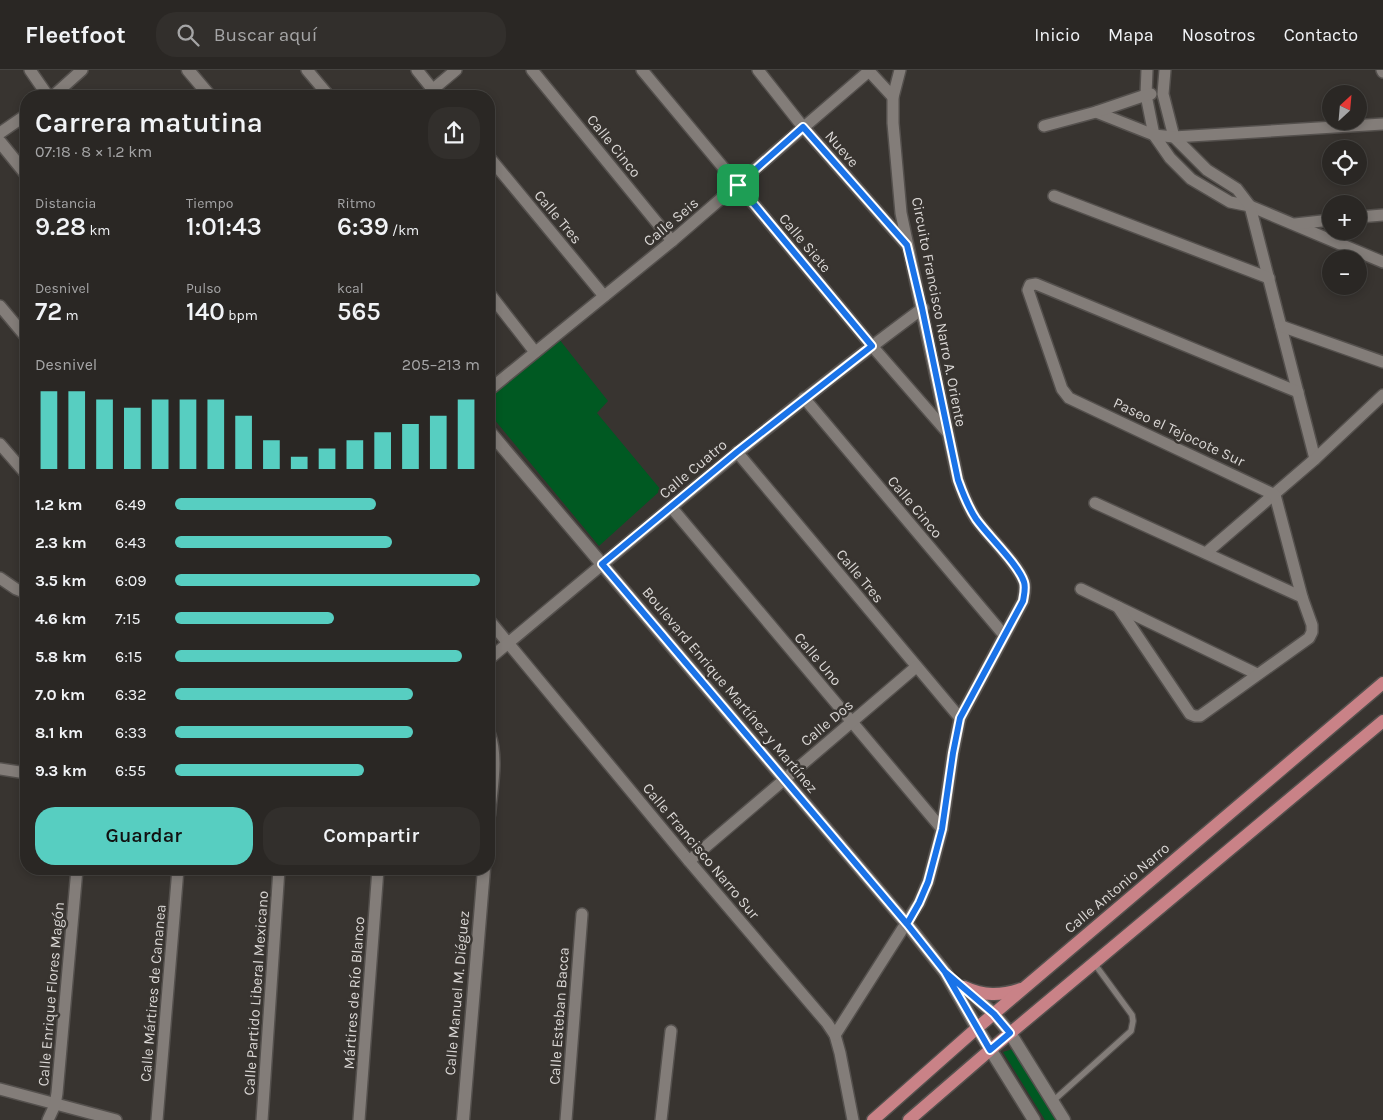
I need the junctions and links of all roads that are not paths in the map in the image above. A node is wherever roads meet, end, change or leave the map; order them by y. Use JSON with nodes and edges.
{"nodes":[{"id":1,"x":30,"y":70,"type":"edge"},
{"id":2,"x":82,"y":70,"type":"edge"},
{"id":3,"x":188,"y":70,"type":"edge"},
{"id":4,"x":307,"y":70,"type":"edge"},
{"id":5,"x":417,"y":70,"type":"edge"},
{"id":6,"x":456,"y":70,"type":"edge"},
{"id":7,"x":532,"y":70,"type":"edge"},
{"id":8,"x":642,"y":70,"type":"edge"},
{"id":9,"x":758,"y":70,"type":"edge"},
{"id":10,"x":868,"y":70,"type":"edge"},
{"id":11,"x":900,"y":70,"type":"edge"},
{"id":12,"x":1147,"y":70,"type":"edge"},
{"id":13,"x":1165,"y":70,"type":"edge"},
{"id":14,"x":44,"y":90,"type":"edge"},
{"id":15,"x":60,"y":90,"type":"edge"},
{"id":16,"x":205,"y":90,"type":"edge"},
{"id":17,"x":324,"y":90,"type":"edge"},
{"id":18,"x":430,"y":90,"type":"edge"},
{"id":19,"x":436,"y":90,"type":"edge"},
{"id":20,"x":1163,"y":94,"type":"junction"},
{"id":21,"x":1146,"y":95,"type":"junction"},
{"id":22,"x":892,"y":97,"type":"junction"},
{"id":23,"x":1096,"y":112,"type":"junction"},
{"id":24,"x":20,"y":119,"type":"edge"},
{"id":25,"x":1383,"y":124,"type":"edge"},
{"id":26,"x":1044,"y":126,"type":"dead end"},
{"id":27,"x":803,"y":127,"type":"junction"},
{"id":28,"x":0,"y":133,"type":"edge"},
{"id":29,"x":1154,"y":135,"type":"junction"},
{"id":30,"x":1174,"y":137,"type":"junction"},
{"id":31,"x":0,"y":142,"type":"edge"},
{"id":32,"x":495,"y":164,"type":"edge"},
{"id":33,"x":20,"y":167,"type":"edge"},
{"id":34,"x":738,"y":185,"type":"junction"},
{"id":35,"x":1054,"y":196,"type":"dead end"},
{"id":36,"x":1250,"y":206,"type":"junction"},
{"id":37,"x":1383,"y":214,"type":"edge"},
{"id":38,"x":1367,"y":216,"type":"edge"},
{"id":39,"x":1322,"y":221,"type":"edge"},
{"id":40,"x":1294,"y":224,"type":"junction"},
{"id":41,"x":672,"y":241,"type":"junction"},
{"id":42,"x":907,"y":245,"type":"junction"},
{"id":43,"x":1383,"y":262,"type":"edge"},
{"id":44,"x":1269,"y":278,"type":"junction"},
{"id":45,"x":604,"y":296,"type":"junction"},
{"id":46,"x":495,"y":301,"type":"edge"},
{"id":47,"x":0,"y":306,"type":"edge"},
{"id":48,"x":922,"y":308,"type":"junction"},
{"id":49,"x":1281,"y":326,"type":"junction"},
{"id":50,"x":20,"y":330,"type":"edge"},
{"id":51,"x":872,"y":346,"type":"junction"},
{"id":52,"x":536,"y":352,"type":"junction"},
{"id":53,"x":1383,"y":362,"type":"edge"},
{"id":54,"x":495,"y":385,"type":"edge"},
{"id":55,"x":1298,"y":392,"type":"junction"},
{"id":56,"x":1383,"y":395,"type":"edge"},
{"id":57,"x":804,"y":398,"type":"junction"},
{"id":58,"x":948,"y":433,"type":"junction"},
{"id":59,"x":495,"y":438,"type":"edge"},
{"id":60,"x":0,"y":444,"type":"edge"},
{"id":61,"x":737,"y":452,"type":"junction"},
{"id":62,"x":1315,"y":459,"type":"junction"},
{"id":63,"x":20,"y":467,"type":"edge"},
{"id":64,"x":1275,"y":495,"type":"junction"},
{"id":65,"x":1095,"y":503,"type":"dead end"},
{"id":66,"x":671,"y":507,"type":"junction"},
{"id":67,"x":1206,"y":553,"type":"junction"},
{"id":68,"x":602,"y":564,"type":"junction"},
{"id":69,"x":0,"y":578,"type":"edge"},
{"id":70,"x":1081,"y":590,"type":"dead end"},
{"id":71,"x":20,"y":591,"type":"edge"},
{"id":72,"x":1302,"y":597,"type":"junction"},
{"id":73,"x":1118,"y":607,"type":"junction"},
{"id":74,"x":495,"y":627,"type":"edge"},
{"id":75,"x":1004,"y":635,"type":"junction"},
{"id":76,"x":508,"y":643,"type":"junction"},
{"id":77,"x":495,"y":654,"type":"edge"},
{"id":78,"x":916,"y":667,"type":"junction"},
{"id":79,"x":1257,"y":674,"type":"junction"},
{"id":80,"x":1383,"y":683,"type":"edge"},
{"id":81,"x":960,"y":718,"type":"junction"},
{"id":82,"x":1383,"y":721,"type":"edge"},
{"id":83,"x":851,"y":722,"type":"junction"},
{"id":84,"x":0,"y":769,"type":"edge"},
{"id":85,"x":20,"y":772,"type":"edge"},
{"id":86,"x":783,"y":779,"type":"junction"},
{"id":87,"x":942,"y":829,"type":"junction"},
{"id":88,"x":689,"y":861,"type":"junction"},
{"id":89,"x":76,"y":875,"type":"edge"},
{"id":90,"x":177,"y":875,"type":"edge"},
{"id":91,"x":279,"y":875,"type":"edge"},
{"id":92,"x":378,"y":875,"type":"edge"},
{"id":93,"x":483,"y":875,"type":"edge"},
{"id":94,"x":582,"y":914,"type":"dead end"},
{"id":95,"x":907,"y":924,"type":"junction"},
{"id":96,"x":1094,"y":963,"type":"junction"},
{"id":97,"x":945,"y":972,"type":"junction"},
{"id":98,"x":964,"y":987,"type":"junction"},
{"id":99,"x":1026,"y":987,"type":"junction"},
{"id":100,"x":994,"y":1014,"type":"junction"},
{"id":101,"x":977,"y":1028,"type":"junction"},
{"id":102,"x":671,"y":1031,"type":"dead end"},
{"id":103,"x":1010,"y":1033,"type":"junction"},
{"id":104,"x":835,"y":1035,"type":"junction"},
{"id":105,"x":990,"y":1050,"type":"junction"},
{"id":106,"x":0,"y":1089,"type":"edge"},
{"id":107,"x":1053,"y":1102,"type":"junction"},
{"id":108,"x":55,"y":1105,"type":"junction"},
{"id":109,"x":48,"y":1120,"type":"edge"},
{"id":110,"x":116,"y":1120,"type":"edge"},
{"id":111,"x":157,"y":1120,"type":"edge"},
{"id":112,"x":262,"y":1120,"type":"edge"},
{"id":113,"x":360,"y":1120,"type":"edge"},
{"id":114,"x":463,"y":1120,"type":"edge"},
{"id":115,"x":566,"y":1120,"type":"edge"},
{"id":116,"x":661,"y":1120,"type":"edge"},
{"id":117,"x":853,"y":1120,"type":"edge"},
{"id":118,"x":873,"y":1120,"type":"edge"},
{"id":119,"x":909,"y":1120,"type":"edge"},
{"id":120,"x":1034,"y":1120,"type":"edge"},
{"id":121,"x":1064,"y":1120,"type":"edge"}],
"edges":[{"from":1,"to":14,"type":"street"},
{"from":2,"to":15,"type":"street"},
{"from":3,"to":16,"type":"street"},
{"from":4,"to":17,"type":"street"},
{"from":5,"to":18,"type":"street"},
{"from":6,"to":19,"type":"street"},
{"from":7,"to":41,"type":"street","name":"Calle Cinco"},
{"from":8,"to":34,"type":"street","name":"Calle Siete"},
{"from":9,"to":27,"type":"street","name":"Nueve"},
{"from":10,"to":22,"type":"street"},
{"from":10,"to":27,"type":"street","name":"Calle Seis"},
{"from":11,"to":22,"type":"street","name":"Circuito Francisco Narro A. Oriente"},
{"from":12,"to":21,"type":"street"},
{"from":13,"to":20,"type":"street"},
{"from":20,"to":21,"type":"street"},
{"from":20,"to":30,"type":"street"},
{"from":21,"to":23,"type":"street"},
{"from":21,"to":29,"type":"street"},
{"from":22,"to":42,"type":"street","name":"Circuito Francisco Narro A. Oriente"},
{"from":23,"to":26,"type":"street"},
{"from":23,"to":29,"type":"street"},
{"from":24,"to":28,"type":"street"},
{"from":25,"to":30,"type":"street"},
{"from":27,"to":34,"type":"street","name":"Calle Seis"},
{"from":27,"to":42,"type":"street","name":"Nueve"},
{"from":29,"to":30,"type":"street"},
{"from":29,"to":36,"type":"street"},
{"from":30,"to":36,"type":"street"},
{"from":31,"to":33,"type":"street"},
{"from":32,"to":45,"type":"street","name":"Calle Tres"},
{"from":34,"to":41,"type":"street","name":"Calle Seis"},
{"from":34,"to":51,"type":"street","name":"Calle Siete"},
{"from":35,"to":44,"type":"street"},
{"from":36,"to":40,"type":"street"},
{"from":36,"to":44,"type":"street"},
{"from":37,"to":38,"type":"street"},
{"from":39,"to":40,"type":"street"},
{"from":40,"to":43,"type":"street"},
{"from":41,"to":45,"type":"street","name":"Calle Seis"},
{"from":42,"to":48,"type":"street","name":"Circuito Francisco Narro A. Oriente"},
{"from":44,"to":49,"type":"street"},
{"from":45,"to":52,"type":"street","name":"Calle Seis"},
{"from":46,"to":52,"type":"street"},
{"from":47,"to":50,"type":"street"},
{"from":48,"to":51,"type":"street","name":"Calle Cuatro"},
{"from":48,"to":58,"type":"street","name":"Circuito Francisco Narro A. Oriente"},
{"from":49,"to":53,"type":"street"},
{"from":49,"to":55,"type":"street"},
{"from":51,"to":57,"type":"street","name":"Calle Cuatro"},
{"from":51,"to":58,"type":"street","name":"Calle Siete"},
{"from":52,"to":54,"type":"street","name":"Calle Seis"},
{"from":55,"to":62,"type":"street"},
{"from":55,"to":64,"type":"street","name":"Paseo el Tejocote Sur"},
{"from":56,"to":62,"type":"street"},
{"from":57,"to":61,"type":"street","name":"Calle Cuatro"},
{"from":57,"to":75,"type":"street","name":"Calle Cinco"},
{"from":58,"to":75,"type":"street","name":"Circuito Francisco Narro A. Oriente"},
{"from":59,"to":68,"type":"street","name":"Boulevard Enrique Martínez y Martínez"},
{"from":60,"to":63,"type":"street"},
{"from":61,"to":66,"type":"street","name":"Calle Cuatro"},
{"from":61,"to":78,"type":"street","name":"Calle Tres"},
{"from":62,"to":64,"type":"street"},
{"from":64,"to":67,"type":"street"},
{"from":64,"to":72,"type":"street"},
{"from":65,"to":67,"type":"street"},
{"from":66,"to":68,"type":"street","name":"Calle Cuatro"},
{"from":66,"to":83,"type":"street","name":"Calle Uno"},
{"from":67,"to":72,"type":"street"},
{"from":68,"to":76,"type":"street","name":"Calle Cuatro"},
{"from":68,"to":86,"type":"street","name":"Boulevard Enrique Martínez y Martínez"},
{"from":69,"to":71,"type":"street"},
{"from":70,"to":73,"type":"street"},
{"from":72,"to":79,"type":"street"},
{"from":73,"to":79,"type":"street"},
{"from":73,"to":79,"type":"street"},
{"from":74,"to":76,"type":"street","name":"Calle Francisco Narro Sur"},
{"from":75,"to":81,"type":"street","name":"Circuito Francisco Narro A. Oriente"},
{"from":76,"to":77,"type":"street","name":"Calle Cuatro"},
{"from":76,"to":88,"type":"street","name":"Calle Francisco Narro Sur"},
{"from":78,"to":81,"type":"street","name":"Calle Tres"},
{"from":78,"to":83,"type":"street","name":"Calle Dos"},
{"from":80,"to":99,"type":"main road","name":"Calle Antonio Narro"},
{"from":81,"to":87,"type":"street","name":"Circuito Francisco Narro A. Oriente"},
{"from":82,"to":96,"type":"main road"},
{"from":83,"to":86,"type":"street","name":"Calle Dos"},
{"from":83,"to":87,"type":"street","name":"Calle Uno"},
{"from":84,"to":85,"type":"street"},
{"from":86,"to":88,"type":"street","name":"Calle Dos"},
{"from":86,"to":95,"type":"street","name":"Boulevard Enrique Martínez y Martínez"},
{"from":87,"to":95,"type":"street","name":"Circuito Francisco Narro A. Oriente"},
{"from":88,"to":104,"type":"street","name":"Calle Francisco Narro Sur"},
{"from":89,"to":108,"type":"street","name":"Calle Enrique Flores Magón"},
{"from":90,"to":111,"type":"street","name":"Calle Mártires de Cananea"},
{"from":91,"to":112,"type":"street","name":"Calle Partido Liberal Mexicano"},
{"from":92,"to":113,"type":"street","name":"Mártires de Río Blanco"},
{"from":93,"to":114,"type":"street","name":"Calle Manuel M. Diéguez"},
{"from":94,"to":115,"type":"street","name":"Calle Esteban Bacca"},
{"from":95,"to":97,"type":"street","name":"Boulevard Enrique Martínez y Martínez"},
{"from":95,"to":104,"type":"street","name":"Circuito Francisco Narro A. Oriente"},
{"from":96,"to":103,"type":"main road"},
{"from":96,"to":107,"type":"lane"},
{"from":97,"to":98,"type":"street","name":"Boulevard Enrique Martínez y Martínez"},
{"from":97,"to":101,"type":"street","name":"Boulevard Enrique Martínez y Martínez"},
{"from":98,"to":99,"type":"main road"},
{"from":98,"to":100,"type":"street","name":"Boulevard Enrique Martínez y Martínez"},
{"from":99,"to":100,"type":"main road","name":"Calle Antonio Narro"},
{"from":100,"to":101,"type":"main road","name":"Calle Antonio Narro"},
{"from":100,"to":103,"type":"street","name":"Boulevard Enrique Martínez y Martínez"},
{"from":101,"to":105,"type":"street","name":"Boulevard Enrique Martínez y Martínez"},
{"from":101,"to":118,"type":"main road","name":"Calle Antonio Narro"},
{"from":102,"to":116,"type":"street"},
{"from":103,"to":105,"type":"main road"},
{"from":103,"to":107,"type":"street","name":"Boulevard Enrique Martínez y Martínez"},
{"from":104,"to":117,"type":"street","name":"Calle Francisco Narro Sur"},
{"from":105,"to":119,"type":"main road"},
{"from":105,"to":120,"type":"street","name":"Boulevard Enrique Martínez y Martínez"},
{"from":106,"to":108,"type":"street"},
{"from":107,"to":121,"type":"street","name":"Boulevard Enrique Martínez y Martínez"},
{"from":108,"to":109,"type":"street","name":"Calle Enrique Flores Magón"},
{"from":108,"to":110,"type":"street"}]}
